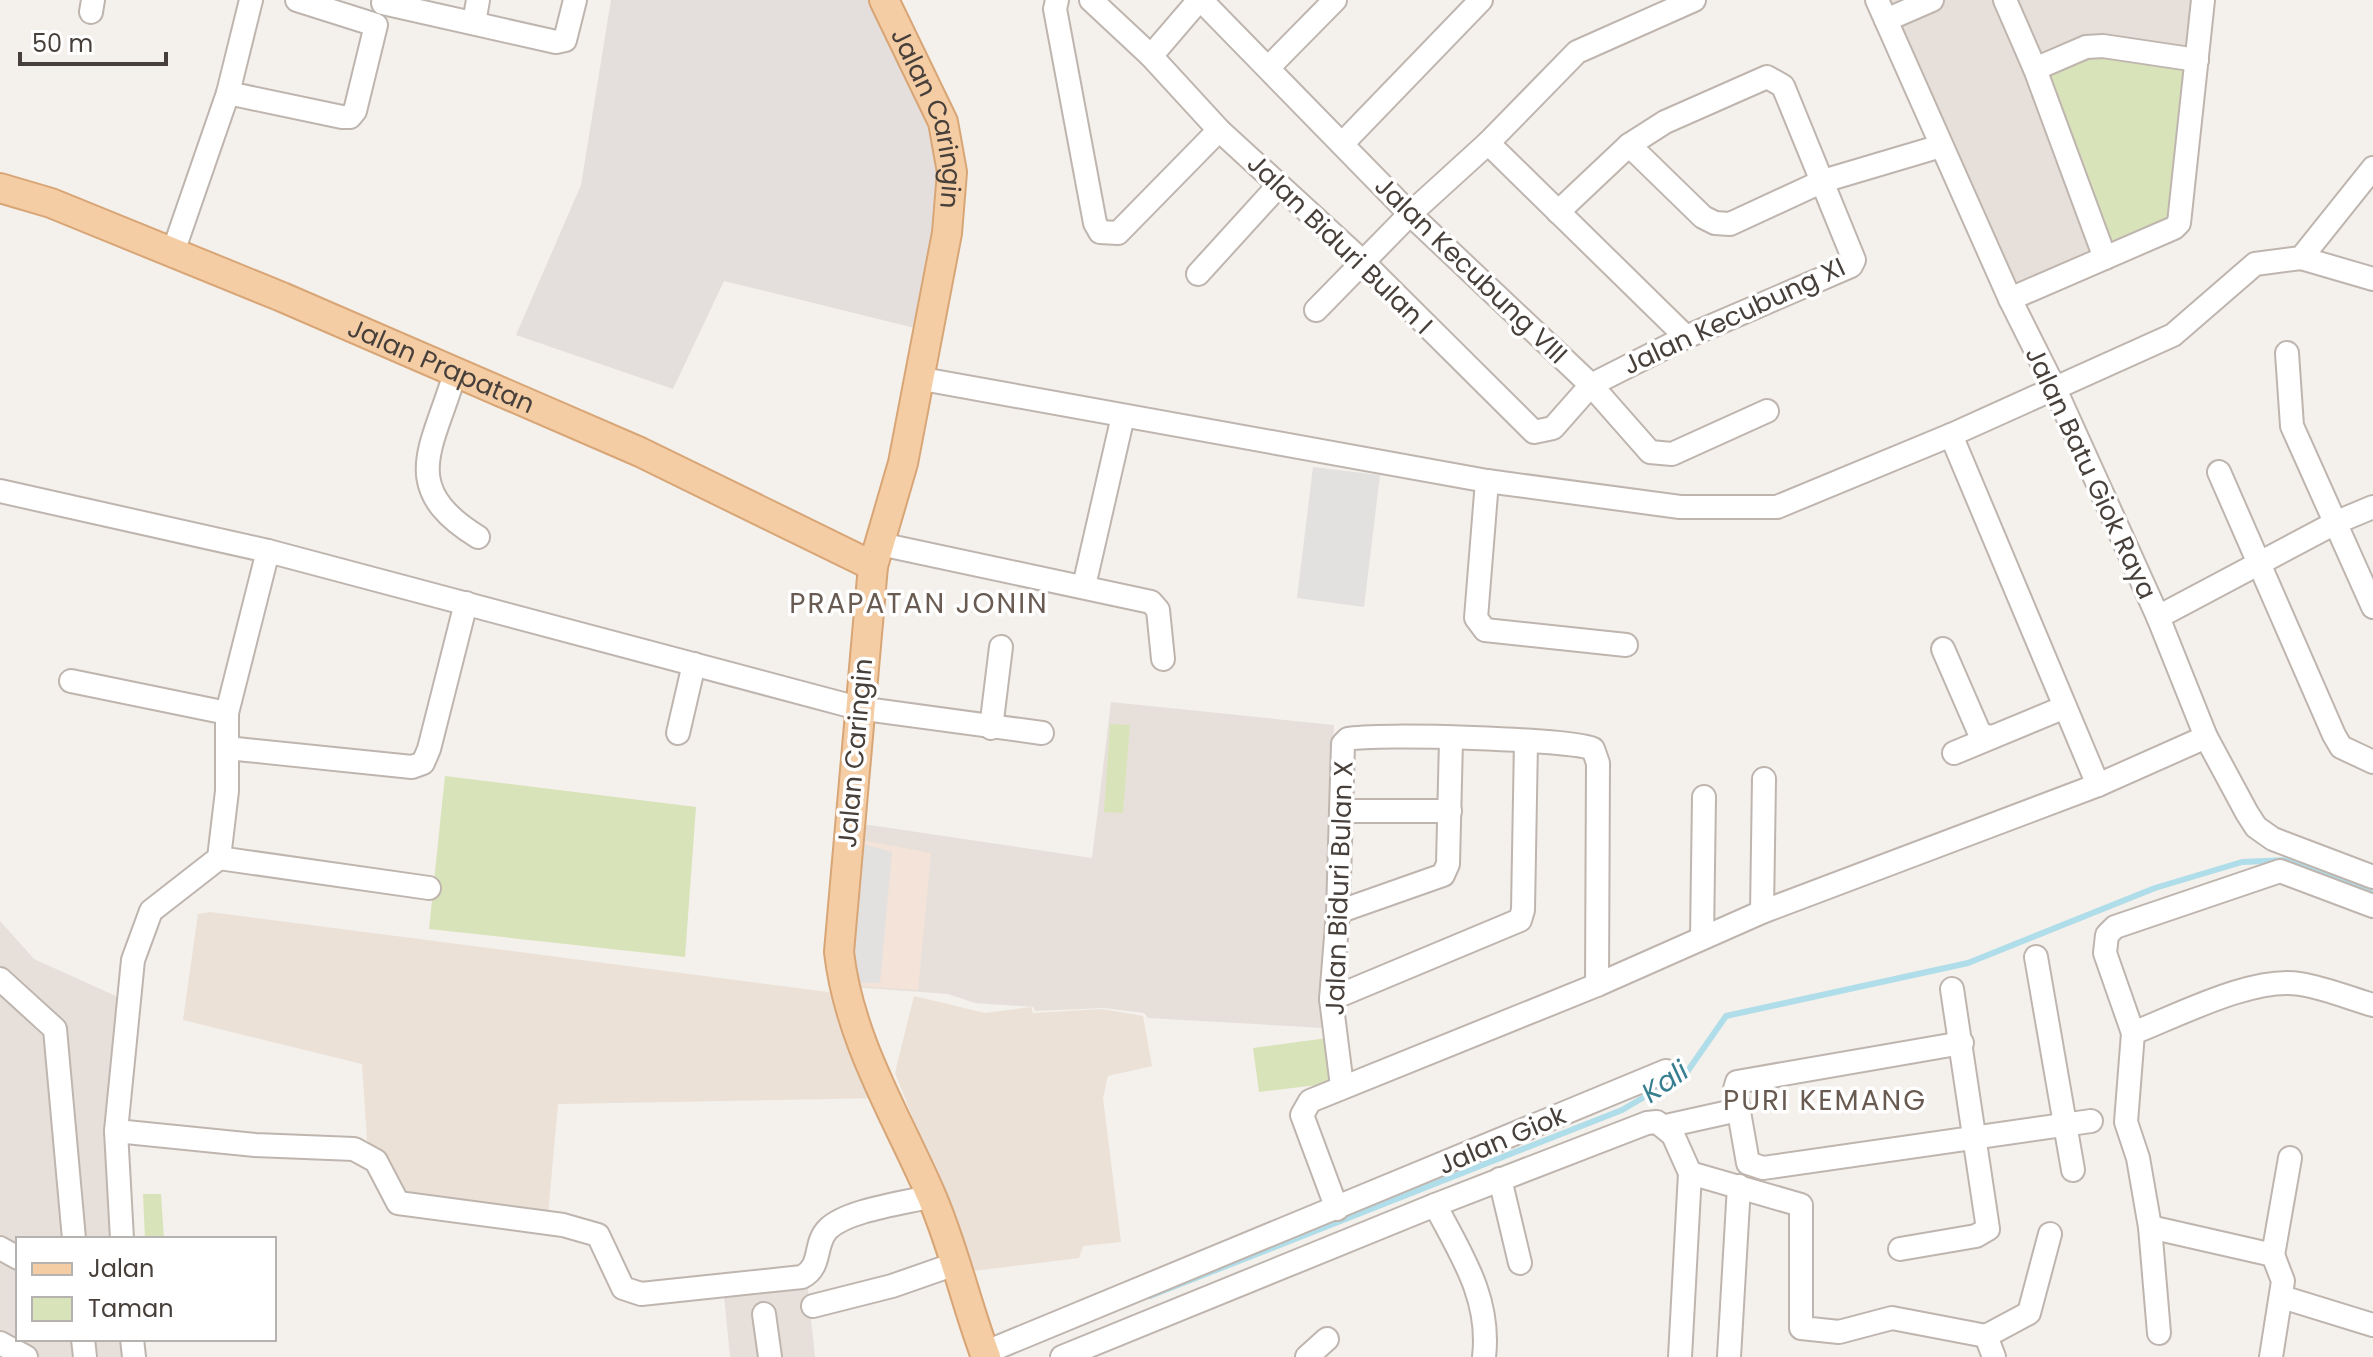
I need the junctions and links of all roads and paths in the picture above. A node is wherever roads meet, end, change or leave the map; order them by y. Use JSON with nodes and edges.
{"nodes":[{"id":1,"x":251,"y":0,"type":"edge"},
{"id":2,"x":297,"y":0,"type":"edge"},
{"id":3,"x":478,"y":0,"type":"edge"},
{"id":4,"x":575,"y":0,"type":"edge"},
{"id":5,"x":884,"y":0,"type":"edge"},
{"id":6,"x":1057,"y":0,"type":"edge"},
{"id":7,"x":1091,"y":0,"type":"edge"},
{"id":8,"x":1200,"y":0,"type":"edge"},
{"id":9,"x":1335,"y":0,"type":"edge"},
{"id":10,"x":1481,"y":0,"type":"edge"},
{"id":11,"x":1694,"y":0,"type":"edge"},
{"id":12,"x":1932,"y":0,"type":"edge"},
{"id":13,"x":2005,"y":0,"type":"edge"},
{"id":14,"x":2203,"y":0,"type":"edge"},
{"id":15,"x":383,"y":2,"type":"edge"},
{"id":16,"x":1882,"y":10,"type":"edge"},
{"id":17,"x":474,"y":23,"type":"junction"},
{"id":18,"x":376,"y":25,"type":"junction"},
{"id":19,"x":1151,"y":56,"type":"junction"},
{"id":20,"x":2197,"y":60,"type":"junction"},
{"id":21,"x":1269,"y":67,"type":"junction"},
{"id":22,"x":2035,"y":69,"type":"junction"},
{"id":23,"x":228,"y":93,"type":"junction"},
{"id":24,"x":1219,"y":130,"type":"junction"},
{"id":25,"x":1488,"y":143,"type":"junction"},
{"id":26,"x":1342,"y":144,"type":"junction"},
{"id":27,"x":1629,"y":145,"type":"junction"},
{"id":28,"x":1941,"y":146,"type":"junction"},
{"id":29,"x":2373,"y":168,"type":"edge"},
{"id":30,"x":1823,"y":181,"type":"junction"},
{"id":31,"x":1279,"y":185,"type":"junction"},
{"id":32,"x":0,"y":188,"type":"edge"},
{"id":33,"x":1558,"y":212,"type":"junction"},
{"id":34,"x":1410,"y":214,"type":"junction"},
{"id":35,"x":173,"y":252,"type":"junction"},
{"id":36,"x":2105,"y":258,"type":"junction"},
{"id":37,"x":2301,"y":258,"type":"junction"},
{"id":38,"x":1362,"y":261,"type":"junction"},
{"id":39,"x":1198,"y":274,"type":"dead end"},
{"id":40,"x":2373,"y":279,"type":"edge"},
{"id":41,"x":2010,"y":299,"type":"junction"},
{"id":42,"x":1316,"y":310,"type":"dead end"},
{"id":43,"x":1686,"y":337,"type":"junction"},
{"id":44,"x":2287,"y":353,"type":"dead end"},
{"id":45,"x":455,"y":373,"type":"junction"},
{"id":46,"x":917,"y":378,"type":"junction"},
{"id":47,"x":1591,"y":385,"type":"junction"},
{"id":48,"x":2055,"y":389,"type":"junction"},
{"id":49,"x":1767,"y":411,"type":"dead end"},
{"id":50,"x":1123,"y":416,"type":"junction"},
{"id":51,"x":1951,"y":435,"type":"junction"},
{"id":52,"x":2219,"y":472,"type":"dead end"},
{"id":53,"x":1487,"y":481,"type":"junction"},
{"id":54,"x":0,"y":491,"type":"edge"},
{"id":55,"x":2373,"y":507,"type":"edge"},
{"id":56,"x":2337,"y":522,"type":"junction"},
{"id":57,"x":478,"y":537,"type":"dead end"},
{"id":58,"x":268,"y":551,"type":"junction"},
{"id":59,"x":876,"y":555,"type":"junction"},
{"id":60,"x":2260,"y":563,"type":"junction"},
{"id":61,"x":1084,"y":586,"type":"junction"},
{"id":62,"x":466,"y":603,"type":"junction"},
{"id":63,"x":2373,"y":607,"type":"edge"},
{"id":64,"x":2158,"y":617,"type":"junction"},
{"id":65,"x":1626,"y":645,"type":"dead end"},
{"id":66,"x":1001,"y":647,"type":"dead end"},
{"id":67,"x":1943,"y":649,"type":"dead end"},
{"id":68,"x":1163,"y":659,"type":"dead end"},
{"id":69,"x":694,"y":664,"type":"junction"},
{"id":70,"x":71,"y":681,"type":"dead end"},
{"id":71,"x":2065,"y":707,"type":"junction"},
{"id":72,"x":858,"y":708,"type":"junction"},
{"id":73,"x":227,"y":713,"type":"junction"},
{"id":74,"x":991,"y":728,"type":"junction"},
{"id":75,"x":678,"y":733,"type":"dead end"},
{"id":76,"x":1042,"y":733,"type":"dead end"},
{"id":77,"x":1991,"y":737,"type":"junction"},
{"id":78,"x":2206,"y":737,"type":"junction"},
{"id":79,"x":1451,"y":740,"type":"junction"},
{"id":80,"x":1526,"y":741,"type":"junction"},
{"id":81,"x":227,"y":748,"type":"junction"},
{"id":82,"x":1954,"y":753,"type":"dead end"},
{"id":83,"x":2373,"y":762,"type":"edge"},
{"id":84,"x":1764,"y":779,"type":"dead end"},
{"id":85,"x":2098,"y":785,"type":"junction"},
{"id":86,"x":1704,"y":797,"type":"dead end"},
{"id":87,"x":1342,"y":811,"type":"junction"},
{"id":88,"x":1450,"y":811,"type":"junction"},
{"id":89,"x":219,"y":858,"type":"junction"},
{"id":90,"x":2373,"y":877,"type":"edge"},
{"id":91,"x":429,"y":888,"type":"dead end"},
{"id":92,"x":2373,"y":906,"type":"edge"},
{"id":93,"x":1338,"y":912,"type":"junction"},
{"id":94,"x":1762,"y":912,"type":"junction"},
{"id":95,"x":1702,"y":938,"type":"junction"},
{"id":96,"x":2036,"y":957,"type":"dead end"},
{"id":97,"x":0,"y":979,"type":"edge"},
{"id":98,"x":1597,"y":985,"type":"junction"},
{"id":99,"x":1952,"y":989,"type":"dead end"},
{"id":100,"x":1331,"y":999,"type":"junction"},
{"id":101,"x":2373,"y":1005,"type":"edge"},
{"id":102,"x":2133,"y":1033,"type":"junction"},
{"id":103,"x":1962,"y":1043,"type":"junction"},
{"id":104,"x":1666,"y":1071,"type":"dead end"},
{"id":105,"x":1342,"y":1086,"type":"junction"},
{"id":106,"x":1738,"y":1110,"type":"junction"},
{"id":107,"x":2091,"y":1121,"type":"dead end"},
{"id":108,"x":1666,"y":1126,"type":"junction"},
{"id":109,"x":2064,"y":1126,"type":"junction"},
{"id":110,"x":116,"y":1131,"type":"junction"},
{"id":111,"x":1976,"y":1138,"type":"junction"},
{"id":112,"x":2290,"y":1158,"type":"dead end"},
{"id":113,"x":2073,"y":1170,"type":"dead end"},
{"id":114,"x":1690,"y":1173,"type":"junction"},
{"id":115,"x":1500,"y":1179,"type":"junction"},
{"id":116,"x":1739,"y":1186,"type":"junction"},
{"id":117,"x":932,"y":1196,"type":"junction"},
{"id":118,"x":1435,"y":1205,"type":"junction"},
{"id":119,"x":1337,"y":1209,"type":"junction"},
{"id":120,"x":2150,"y":1227,"type":"junction"},
{"id":121,"x":2050,"y":1234,"type":"dead end"},
{"id":122,"x":74,"y":1237,"type":"edge"},
{"id":123,"x":122,"y":1237,"type":"edge"},
{"id":124,"x":1900,"y":1249,"type":"dead end"},
{"id":125,"x":2273,"y":1255,"type":"junction"},
{"id":126,"x":1520,"y":1263,"type":"dead end"},
{"id":127,"x":955,"y":1264,"type":"junction"},
{"id":128,"x":2282,"y":1297,"type":"junction"},
{"id":129,"x":813,"y":1306,"type":"dead end"},
{"id":130,"x":764,"y":1314,"type":"dead end"},
{"id":131,"x":2373,"y":1325,"type":"edge"},
{"id":132,"x":2159,"y":1333,"type":"dead end"},
{"id":133,"x":1327,"y":1339,"type":"dead end"},
{"id":134,"x":0,"y":1343,"type":"edge"},
{"id":135,"x":1990,"y":1347,"type":"edge"},
{"id":136,"x":985,"y":1355,"type":"edge"},
{"id":137,"x":26,"y":1357,"type":"edge"},
{"id":138,"x":770,"y":1357,"type":"edge"},
{"id":139,"x":1062,"y":1357,"type":"edge"},
{"id":140,"x":1307,"y":1357,"type":"edge"},
{"id":141,"x":1484,"y":1357,"type":"edge"},
{"id":142,"x":1680,"y":1357,"type":"edge"},
{"id":143,"x":1729,"y":1357,"type":"edge"},
{"id":144,"x":2271,"y":1357,"type":"edge"}],
"edges":[{"from":1,"to":23,"type":"street"},
{"from":2,"to":18,"type":"street"},
{"from":3,"to":17,"type":"street"},
{"from":4,"to":17,"type":"street"},
{"from":5,"to":46,"type":"main road","name":"Jalan Caringin"},
{"from":6,"to":24,"type":"street"},
{"from":7,"to":19,"type":"street","name":"Jalan Biduri Bulan I"},
{"from":8,"to":19,"type":"street"},
{"from":8,"to":21,"type":"street","name":"Jalan Kecubung VIII"},
{"from":9,"to":21,"type":"street"},
{"from":10,"to":26,"type":"street"},
{"from":11,"to":25,"type":"street"},
{"from":12,"to":16,"type":"street"},
{"from":13,"to":22,"type":"street"},
{"from":14,"to":20,"type":"street"},
{"from":15,"to":17,"type":"street"},
{"from":15,"to":18,"type":"street"},
{"from":16,"to":28,"type":"street","name":"Jalan Batu Giok Raya"},
{"from":18,"to":23,"type":"street"},
{"from":19,"to":24,"type":"street","name":"Jalan Biduri Bulan I"},
{"from":20,"to":22,"type":"street"},
{"from":20,"to":36,"type":"street"},
{"from":21,"to":26,"type":"street","name":"Jalan Kecubung VIII"},
{"from":22,"to":36,"type":"street"},
{"from":23,"to":35,"type":"street"},
{"from":24,"to":31,"type":"street","name":"Jalan Biduri Bulan I"},
{"from":25,"to":33,"type":"street"},
{"from":25,"to":34,"type":"street"},
{"from":26,"to":34,"type":"street","name":"Jalan Kecubung VIII"},
{"from":27,"to":30,"type":"street"},
{"from":27,"to":30,"type":"street","name":"Jalan Kecubung XI"},
{"from":27,"to":33,"type":"street","name":"Jalan Kecubung XI"},
{"from":28,"to":30,"type":"street"},
{"from":28,"to":41,"type":"street","name":"Jalan Batu Giok Raya"},
{"from":29,"to":37,"type":"street"},
{"from":30,"to":43,"type":"street","name":"Jalan Kecubung XI"},
{"from":31,"to":38,"type":"street","name":"Jalan Biduri Bulan I"},
{"from":31,"to":39,"type":"street"},
{"from":32,"to":35,"type":"main road","name":"Jalan Prapatan"},
{"from":33,"to":43,"type":"street"},
{"from":34,"to":38,"type":"street"},
{"from":34,"to":47,"type":"street","name":"Jalan Kecubung VIII"},
{"from":35,"to":45,"type":"main road","name":"Jalan Prapatan"},
{"from":36,"to":41,"type":"street"},
{"from":37,"to":40,"type":"street"},
{"from":37,"to":48,"type":"street"},
{"from":38,"to":42,"type":"street"},
{"from":38,"to":47,"type":"street","name":"Jalan Biduri Bulan I"},
{"from":41,"to":48,"type":"street","name":"Jalan Batu Giok Raya"},
{"from":43,"to":47,"type":"street","name":"Jalan Kecubung XI"},
{"from":44,"to":56,"type":"street"},
{"from":45,"to":57,"type":"street"},
{"from":45,"to":59,"type":"main road","name":"Jalan Prapatan"},
{"from":46,"to":50,"type":"street"},
{"from":46,"to":59,"type":"main road","name":"Jalan Caringin"},
{"from":47,"to":49,"type":"street","name":"Jalan Kecubung VIII"},
{"from":48,"to":51,"type":"street"},
{"from":48,"to":64,"type":"street","name":"Jalan Batu Giok Raya"},
{"from":50,"to":53,"type":"street"},
{"from":50,"to":61,"type":"street"},
{"from":51,"to":53,"type":"street"},
{"from":51,"to":71,"type":"street"},
{"from":52,"to":60,"type":"street"},
{"from":53,"to":65,"type":"street"},
{"from":54,"to":58,"type":"street"},
{"from":55,"to":56,"type":"street"},
{"from":56,"to":60,"type":"street"},
{"from":56,"to":63,"type":"street"},
{"from":58,"to":62,"type":"street"},
{"from":58,"to":73,"type":"street"},
{"from":59,"to":61,"type":"street"},
{"from":59,"to":72,"type":"main road","name":"Jalan Caringin"},
{"from":60,"to":64,"type":"street"},
{"from":60,"to":83,"type":"street"},
{"from":61,"to":68,"type":"street"},
{"from":62,"to":69,"type":"street"},
{"from":62,"to":81,"type":"street"},
{"from":64,"to":78,"type":"street","name":"Jalan Batu Giok Raya"},
{"from":66,"to":74,"type":"street"},
{"from":67,"to":77,"type":"street"},
{"from":69,"to":72,"type":"street"},
{"from":69,"to":75,"type":"street"},
{"from":70,"to":73,"type":"street"},
{"from":71,"to":77,"type":"street"},
{"from":71,"to":85,"type":"street"},
{"from":72,"to":74,"type":"street"},
{"from":72,"to":117,"type":"main road","name":"Jalan Caringin"},
{"from":73,"to":81,"type":"street"},
{"from":74,"to":76,"type":"street"},
{"from":77,"to":82,"type":"street"},
{"from":78,"to":85,"type":"street"},
{"from":78,"to":90,"type":"street","name":"Jalan Batu Giok Raya"},
{"from":79,"to":80,"type":"street"},
{"from":79,"to":87,"type":"street","name":"Jalan Biduri Bulan X"},
{"from":79,"to":88,"type":"street"},
{"from":80,"to":98,"type":"street"},
{"from":80,"to":100,"type":"street"},
{"from":81,"to":89,"type":"street"},
{"from":84,"to":94,"type":"street"},
{"from":85,"to":94,"type":"street"},
{"from":86,"to":95,"type":"street"},
{"from":87,"to":88,"type":"street"},
{"from":87,"to":93,"type":"street","name":"Jalan Biduri Bulan X"},
{"from":88,"to":93,"type":"street"},
{"from":89,"to":91,"type":"street"},
{"from":89,"to":110,"type":"street"},
{"from":92,"to":102,"type":"street"},
{"from":93,"to":100,"type":"street","name":"Jalan Biduri Bulan X"},
{"from":94,"to":95,"type":"street"},
{"from":95,"to":98,"type":"street"},
{"from":96,"to":109,"type":"street"},
{"from":97,"to":122,"type":"street"},
{"from":98,"to":105,"type":"street"},
{"from":99,"to":103,"type":"street"},
{"from":100,"to":105,"type":"street","name":"Jalan Biduri Bulan X"},
{"from":101,"to":102,"type":"street"},
{"from":102,"to":120,"type":"street"},
{"from":103,"to":106,"type":"street"},
{"from":103,"to":111,"type":"street"},
{"from":104,"to":119,"type":"street","name":"Jalan Giok"},
{"from":105,"to":119,"type":"street"},
{"from":106,"to":108,"type":"street"},
{"from":106,"to":111,"type":"street"},
{"from":107,"to":109,"type":"street"},
{"from":108,"to":114,"type":"street"},
{"from":108,"to":115,"type":"street"},
{"from":109,"to":111,"type":"street"},
{"from":109,"to":113,"type":"street"},
{"from":110,"to":117,"type":"street"},
{"from":110,"to":123,"type":"street"},
{"from":111,"to":124,"type":"street"},
{"from":112,"to":125,"type":"street"},
{"from":114,"to":116,"type":"street"},
{"from":114,"to":142,"type":"street"},
{"from":115,"to":118,"type":"street"},
{"from":115,"to":126,"type":"street"},
{"from":116,"to":135,"type":"street"},
{"from":116,"to":143,"type":"street"},
{"from":117,"to":127,"type":"main road","name":"Jalan Caringin"},
{"from":118,"to":139,"type":"street"},
{"from":118,"to":141,"type":"street"},
{"from":119,"to":136,"type":"street","name":"Jalan Giok"},
{"from":120,"to":125,"type":"street"},
{"from":120,"to":132,"type":"street"},
{"from":121,"to":135,"type":"street"},
{"from":125,"to":128,"type":"street"},
{"from":127,"to":129,"type":"street"},
{"from":127,"to":136,"type":"main road","name":"Jalan Caringin"},
{"from":128,"to":131,"type":"street"},
{"from":128,"to":144,"type":"street"},
{"from":130,"to":138,"type":"street"},
{"from":133,"to":140,"type":"street"},
{"from":134,"to":137,"type":"street"}]}
